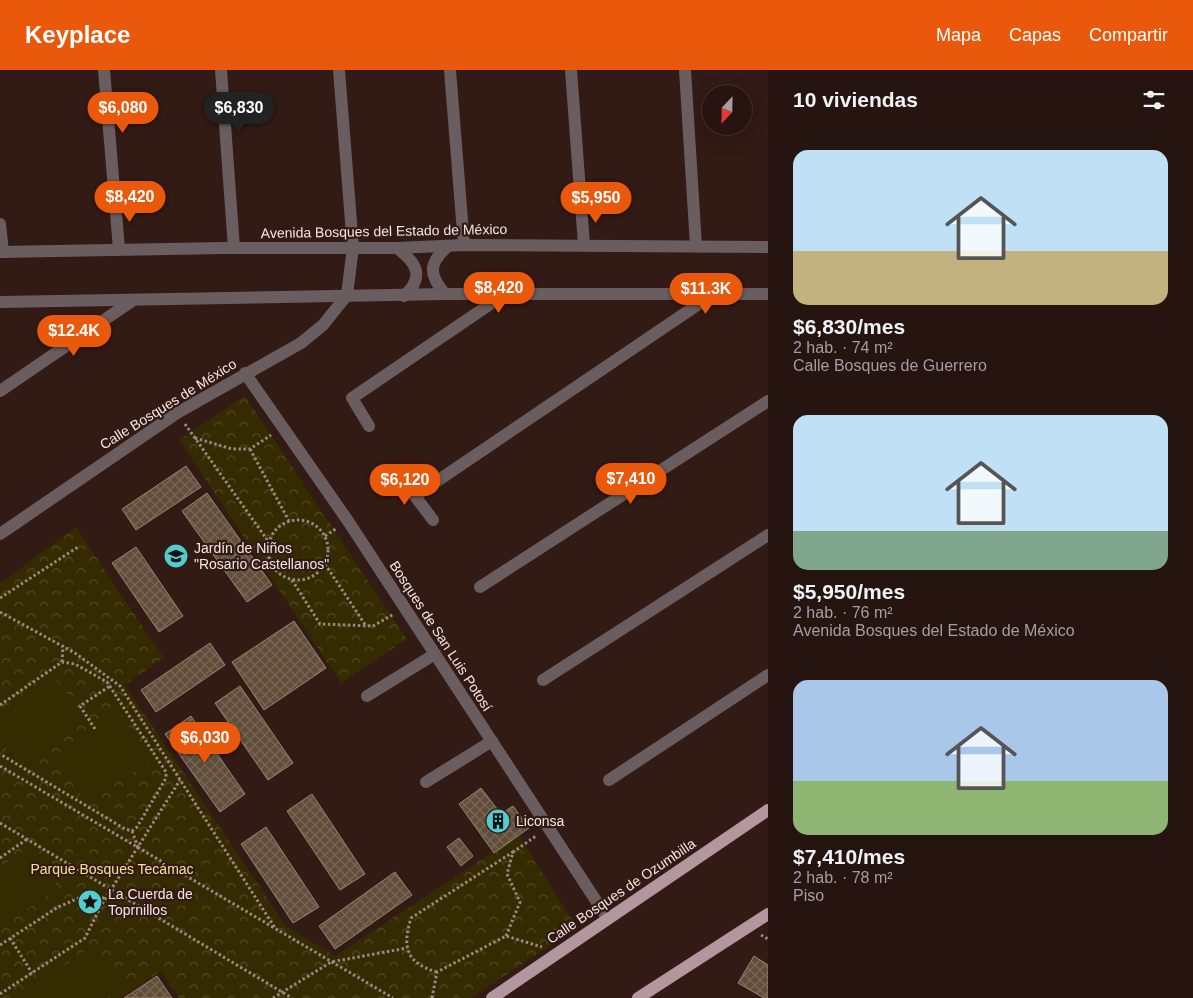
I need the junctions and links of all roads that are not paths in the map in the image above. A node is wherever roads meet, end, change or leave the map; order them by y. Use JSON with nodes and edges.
{"nodes":[{"id":1,"x":104,"y":70,"type":"edge"},
{"id":2,"x":221,"y":70,"type":"edge"},
{"id":3,"x":339,"y":70,"type":"edge"},
{"id":4,"x":450,"y":70,"type":"edge"},
{"id":5,"x":571,"y":70,"type":"edge"},
{"id":6,"x":685,"y":70,"type":"edge"},
{"id":7,"x":0,"y":224,"type":"edge"},
{"id":8,"x":464,"y":245,"type":"junction"},
{"id":9,"x":584,"y":245,"type":"junction"},
{"id":10,"x":696,"y":246,"type":"junction"},
{"id":11,"x":353,"y":247,"type":"junction"},
{"id":12,"x":447,"y":247,"type":"junction"},
{"id":13,"x":768,"y":247,"type":"edge"},
{"id":14,"x":234,"y":248,"type":"junction"},
{"id":15,"x":397,"y":248,"type":"junction"},
{"id":16,"x":118,"y":249,"type":"junction"},
{"id":17,"x":1,"y":252,"type":"edge"},
{"id":18,"x":715,"y":293,"type":"junction"},
{"id":19,"x":445,"y":294,"type":"junction"},
{"id":20,"x":505,"y":294,"type":"junction"},
{"id":21,"x":768,"y":294,"type":"edge"},
{"id":22,"x":347,"y":295,"type":"junction"},
{"id":23,"x":404,"y":296,"type":"junction"},
{"id":24,"x":132,"y":301,"type":"junction"},
{"id":25,"x":0,"y":302,"type":"edge"},
{"id":26,"x":245,"y":373,"type":"junction"},
{"id":27,"x":0,"y":391,"type":"edge"},
{"id":28,"x":768,"y":401,"type":"edge"},
{"id":29,"x":369,"y":426,"type":"dead end"},
{"id":30,"x":399,"y":475,"type":"dead end"},
{"id":31,"x":415,"y":496,"type":"junction"},
{"id":32,"x":433,"y":520,"type":"dead end"},
{"id":33,"x":0,"y":534,"type":"edge"},
{"id":34,"x":768,"y":535,"type":"edge"},
{"id":35,"x":480,"y":587,"type":"dead end"},
{"id":36,"x":435,"y":654,"type":"junction"},
{"id":37,"x":768,"y":675,"type":"edge"},
{"id":38,"x":543,"y":680,"type":"dead end"},
{"id":39,"x":367,"y":696,"type":"dead end"},
{"id":40,"x":492,"y":741,"type":"junction"},
{"id":41,"x":609,"y":780,"type":"dead end"},
{"id":42,"x":426,"y":782,"type":"dead end"},
{"id":43,"x":768,"y":810,"type":"edge"},
{"id":44,"x":768,"y":914,"type":"edge"},
{"id":45,"x":608,"y":919,"type":"junction"},
{"id":46,"x":492,"y":998,"type":"edge"},
{"id":47,"x":638,"y":998,"type":"edge"}],
"edges":[{"from":1,"to":16,"type":"street"},
{"from":2,"to":14,"type":"street"},
{"from":3,"to":11,"type":"street"},
{"from":4,"to":8,"type":"street"},
{"from":5,"to":9,"type":"street"},
{"from":6,"to":10,"type":"street"},
{"from":7,"to":17,"type":"street"},
{"from":8,"to":9,"type":"street","name":"Avenida Bosques del Estado de México"},
{"from":8,"to":12,"type":"street","name":"Avenida Bosques del Estado de México"},
{"from":9,"to":10,"type":"street","name":"Avenida Bosques del Estado de México"},
{"from":10,"to":13,"type":"street","name":"Avenida Bosques del Estado de México"},
{"from":11,"to":14,"type":"street","name":"Avenida Bosques del Estado de México"},
{"from":11,"to":15,"type":"street","name":"Avenida Bosques del Estado de México"},
{"from":11,"to":22,"type":"street"},
{"from":12,"to":15,"type":"street","name":"Avenida Bosques del Estado de México"},
{"from":12,"to":19,"type":"street"},
{"from":14,"to":16,"type":"street","name":"Avenida Bosques del Estado de México"},
{"from":15,"to":23,"type":"street"},
{"from":16,"to":17,"type":"street","name":"Avenida Bosques del Estado de México"},
{"from":18,"to":20,"type":"street"},
{"from":18,"to":21,"type":"street"},
{"from":18,"to":31,"type":"street"},
{"from":19,"to":20,"type":"street"},
{"from":19,"to":23,"type":"street"},
{"from":20,"to":29,"type":"street"},
{"from":22,"to":23,"type":"street"},
{"from":22,"to":24,"type":"street"},
{"from":22,"to":26,"type":"street","name":"Calle Bosques de México"},
{"from":24,"to":25,"type":"street"},
{"from":24,"to":27,"type":"street"},
{"from":26,"to":33,"type":"street","name":"Calle Bosques de México"},
{"from":26,"to":36,"type":"street","name":"Bosques de San Luis Potosí"},
{"from":28,"to":35,"type":"street"},
{"from":30,"to":31,"type":"street"},
{"from":31,"to":32,"type":"street"},
{"from":34,"to":38,"type":"street"},
{"from":36,"to":39,"type":"street"},
{"from":36,"to":40,"type":"street","name":"Bosques de San Luis Potosí"},
{"from":37,"to":41,"type":"street"},
{"from":40,"to":42,"type":"street"},
{"from":40,"to":45,"type":"street","name":"Bosques de San Luis Potosí"},
{"from":43,"to":45,"type":"main road","name":"Calle Bosques de Ozumbilla"},
{"from":44,"to":47,"type":"main road"},
{"from":45,"to":46,"type":"main road","name":"Calle Bosques de Ozumbilla"}]}
